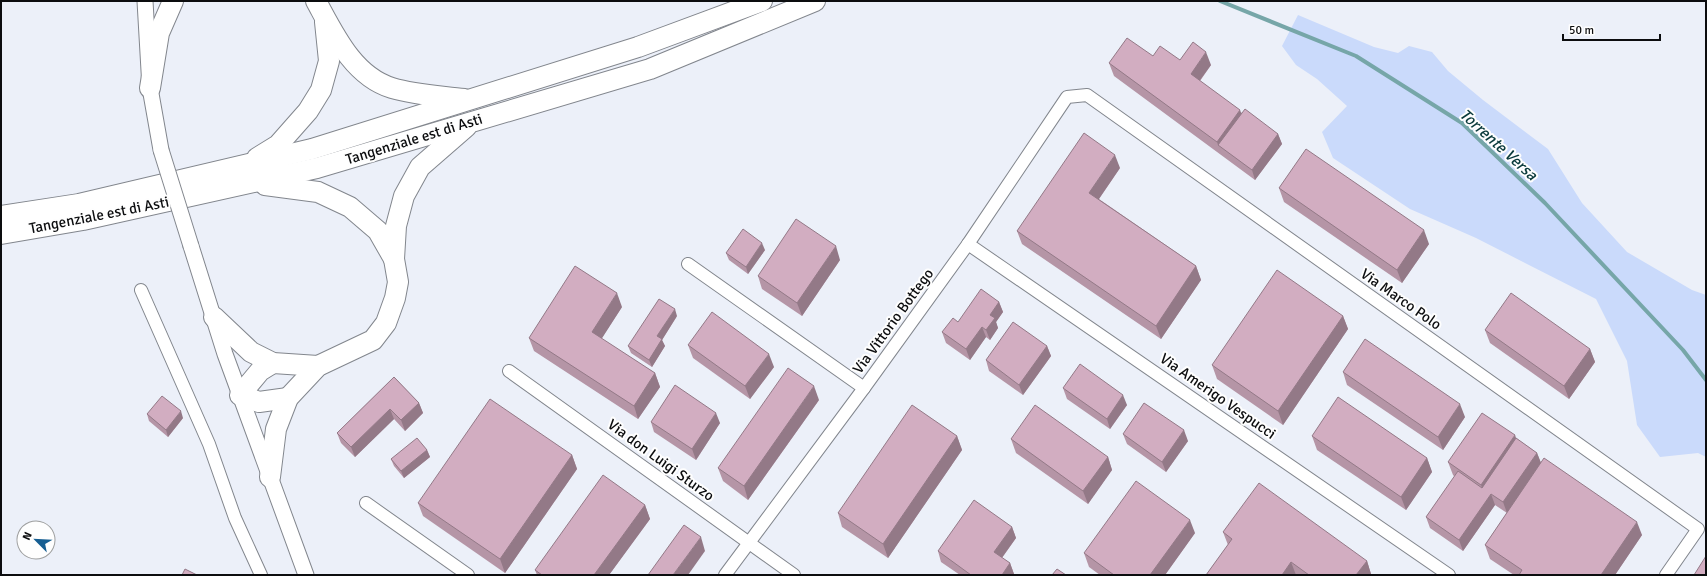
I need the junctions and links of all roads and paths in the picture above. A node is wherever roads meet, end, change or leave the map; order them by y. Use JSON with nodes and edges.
{"nodes":[{"id":1,"x":146,"y":1,"type":"edge"},
{"id":2,"x":173,"y":1,"type":"edge"},
{"id":3,"x":762,"y":1,"type":"edge"},
{"id":4,"x":815,"y":1,"type":"edge"},
{"id":5,"x":320,"y":8,"type":"edge"},
{"id":6,"x":150,"y":88,"type":"junction"},
{"id":7,"x":1087,"y":95,"type":"joint"},
{"id":8,"x":471,"y":99,"type":"junction"},
{"id":9,"x":474,"y":121,"type":"junction"},
{"id":10,"x":247,"y":174,"type":"junction"},
{"id":11,"x":1,"y":216,"type":"edge"},
{"id":12,"x":83,"y":220,"type":"junction"},
{"id":13,"x":1,"y":234,"type":"edge"},
{"id":14,"x":968,"y":244,"type":"junction"},
{"id":15,"x":1,"y":247,"type":"edge"},
{"id":16,"x":394,"y":259,"type":"junction"},
{"id":17,"x":688,"y":264,"type":"dead end"},
{"id":18,"x":141,"y":290,"type":"dead end"},
{"id":19,"x":214,"y":317,"type":"junction"},
{"id":20,"x":273,"y":363,"type":"junction"},
{"id":21,"x":318,"y":366,"type":"junction"},
{"id":22,"x":509,"y":371,"type":"dead end"},
{"id":23,"x":864,"y":388,"type":"junction"},
{"id":24,"x":240,"y":395,"type":"junction"},
{"id":25,"x":288,"y":398,"type":"junction"},
{"id":26,"x":270,"y":477,"type":"junction"},
{"id":27,"x":366,"y":503,"type":"dead end"},
{"id":28,"x":749,"y":542,"type":"junction"},
{"id":29,"x":260,"y":575,"type":"edge"},
{"id":30,"x":306,"y":575,"type":"edge"},
{"id":31,"x":468,"y":575,"type":"edge"},
{"id":32,"x":725,"y":575,"type":"edge"},
{"id":33,"x":794,"y":575,"type":"edge"},
{"id":34,"x":1449,"y":575,"type":"edge"},
{"id":35,"x":1666,"y":575,"type":"edge"}],
"edges":[{"from":1,"to":6,"type":"street"},
{"from":2,"to":6,"type":"highway"},
{"from":3,"to":8,"type":"highway","name":"Tangenziale est di Asti"},
{"from":4,"to":9,"type":"highway","name":"Tangenziale est di Asti"},
{"from":5,"to":8,"type":"highway"},
{"from":5,"to":10,"type":"highway"},
{"from":6,"to":19,"type":"street","bridge":true},
{"from":7,"to":14,"type":"street","name":"Via Vittorio Bottego"},
{"from":7,"to":35,"type":"street","name":"Via Marco Polo"},
{"from":8,"to":10,"type":"highway","name":"Tangenziale est di Asti"},
{"from":9,"to":10,"type":"highway","name":"Tangenziale est di Asti"},
{"from":9,"to":16,"type":"highway"},
{"from":10,"to":11,"type":"highway","name":"Tangenziale est di Asti"},
{"from":10,"to":12,"type":"highway","name":"Tangenziale est di Asti"},
{"from":10,"to":16,"type":"highway"},
{"from":12,"to":13,"type":"highway","name":"Tangenziale est di Asti"},
{"from":12,"to":15,"type":"highway"},
{"from":14,"to":23,"type":"street","name":"Via Vittorio Bottego"},
{"from":14,"to":34,"type":"street","name":"Via Amerigo Vespucci"},
{"from":16,"to":21,"type":"highway"},
{"from":17,"to":23,"type":"street"},
{"from":18,"to":29,"type":"street"},
{"from":19,"to":20,"type":"highway"},
{"from":19,"to":24,"type":"street"},
{"from":20,"to":21,"type":"highway"},
{"from":20,"to":24,"type":"highway"},
{"from":21,"to":25,"type":"highway"},
{"from":22,"to":28,"type":"street","name":"Via don Luigi Sturzo"},
{"from":23,"to":28,"type":"street","name":"Via Vittorio Bottego"},
{"from":24,"to":25,"type":"highway"},
{"from":24,"to":26,"type":"street"},
{"from":25,"to":26,"type":"highway"},
{"from":26,"to":30,"type":"street"},
{"from":27,"to":31,"type":"street"},
{"from":28,"to":32,"type":"street","name":"Via Vittorio Bottego"},
{"from":28,"to":33,"type":"street","name":"Via don Luigi Sturzo"}]}
